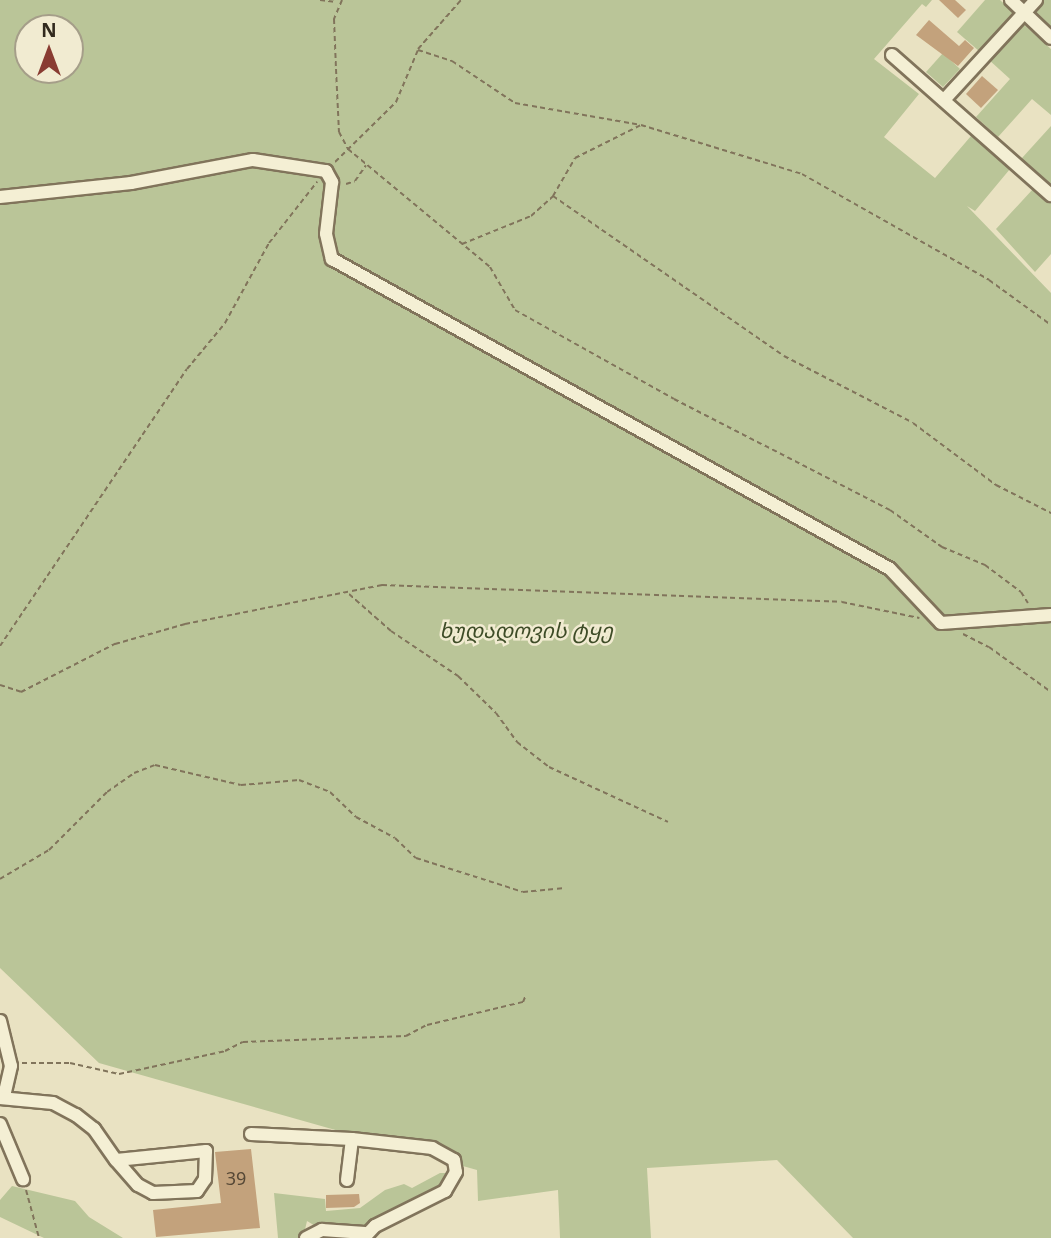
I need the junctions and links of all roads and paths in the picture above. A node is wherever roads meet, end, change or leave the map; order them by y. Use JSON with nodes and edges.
{"nodes":[{"id":1,"x":320,"y":0,"type":"edge"},
{"id":2,"x":342,"y":0,"type":"edge"},
{"id":3,"x":461,"y":0,"type":"edge"},
{"id":4,"x":1011,"y":0,"type":"edge"},
{"id":5,"x":1036,"y":0,"type":"edge"},
{"id":6,"x":337,"y":2,"type":"junction"},
{"id":7,"x":1024,"y":13,"type":"junction"},
{"id":8,"x":1051,"y":38,"type":"edge"},
{"id":9,"x":418,"y":50,"type":"junction"},
{"id":10,"x":892,"y":55,"type":"dead end"},
{"id":11,"x":944,"y":100,"type":"junction"},
{"id":12,"x":641,"y":125,"type":"junction"},
{"id":13,"x":348,"y":149,"type":"junction"},
{"id":14,"x":366,"y":164,"type":"junction"},
{"id":15,"x":329,"y":176,"type":"junction"},
{"id":16,"x":1051,"y":195,"type":"edge"},
{"id":17,"x":553,"y":196,"type":"junction"},
{"id":18,"x":0,"y":197,"type":"edge"},
{"id":19,"x":461,"y":245,"type":"junction"},
{"id":20,"x":1051,"y":325,"type":"edge"},
{"id":21,"x":1051,"y":513,"type":"edge"},
{"id":22,"x":349,"y":594,"type":"junction"},
{"id":23,"x":1034,"y":615,"type":"junction"},
{"id":24,"x":1051,"y":615,"type":"edge"},
{"id":25,"x":941,"y":622,"type":"junction"},
{"id":26,"x":0,"y":646,"type":"edge"},
{"id":27,"x":0,"y":685,"type":"edge"},
{"id":28,"x":1051,"y":692,"type":"edge"},
{"id":29,"x":668,"y":822,"type":"dead end"},
{"id":30,"x":0,"y":879,"type":"edge"},
{"id":31,"x":565,"y":888,"type":"dead end"},
{"id":32,"x":526,"y":995,"type":"dead end"},
{"id":33,"x":0,"y":1021,"type":"edge"},
{"id":34,"x":11,"y":1064,"type":"junction"},
{"id":35,"x":2,"y":1098,"type":"edge"},
{"id":36,"x":0,"y":1125,"type":"edge"},
{"id":37,"x":251,"y":1134,"type":"dead end"},
{"id":38,"x":352,"y":1139,"type":"junction"},
{"id":39,"x":116,"y":1160,"type":"junction"},
{"id":40,"x":23,"y":1179,"type":"joint"},
{"id":41,"x":347,"y":1180,"type":"dead end"},
{"id":42,"x":364,"y":1235,"type":"edge"},
{"id":43,"x":39,"y":1238,"type":"edge"},
{"id":44,"x":306,"y":1238,"type":"edge"}],
"edges":[{"from":1,"to":6,"type":"path"},
{"from":2,"to":6,"type":"path"},
{"from":3,"to":9,"type":"path"},
{"from":4,"to":7,"type":"street"},
{"from":5,"to":7,"type":"street"},
{"from":6,"to":13,"type":"path"},
{"from":7,"to":8,"type":"street"},
{"from":7,"to":11,"type":"street"},
{"from":9,"to":12,"type":"path"},
{"from":9,"to":13,"type":"path"},
{"from":10,"to":11,"type":"street"},
{"from":11,"to":16,"type":"street"},
{"from":12,"to":17,"type":"path"},
{"from":12,"to":20,"type":"path"},
{"from":13,"to":14,"type":"path"},
{"from":13,"to":15,"type":"path"},
{"from":14,"to":15,"type":"path"},
{"from":14,"to":19,"type":"path"},
{"from":15,"to":18,"type":"street"},
{"from":15,"to":25,"type":"street"},
{"from":15,"to":26,"type":"path"},
{"from":17,"to":19,"type":"path"},
{"from":17,"to":21,"type":"path"},
{"from":19,"to":23,"type":"path"},
{"from":22,"to":25,"type":"path"},
{"from":22,"to":27,"type":"path"},
{"from":22,"to":29,"type":"path"},
{"from":23,"to":24,"type":"street"},
{"from":23,"to":25,"type":"street"},
{"from":25,"to":28,"type":"path"},
{"from":30,"to":31,"type":"path"},
{"from":32,"to":34,"type":"path"},
{"from":33,"to":34,"type":"street"},
{"from":34,"to":35,"type":"street"},
{"from":35,"to":39,"type":"street"},
{"from":36,"to":40,"type":"street"},
{"from":37,"to":38,"type":"street"},
{"from":38,"to":41,"type":"street"},
{"from":38,"to":42,"type":"street"},
{"from":39,"to":39,"type":"street"},
{"from":40,"to":43,"type":"path"},
{"from":42,"to":44,"type":"street"}]}
